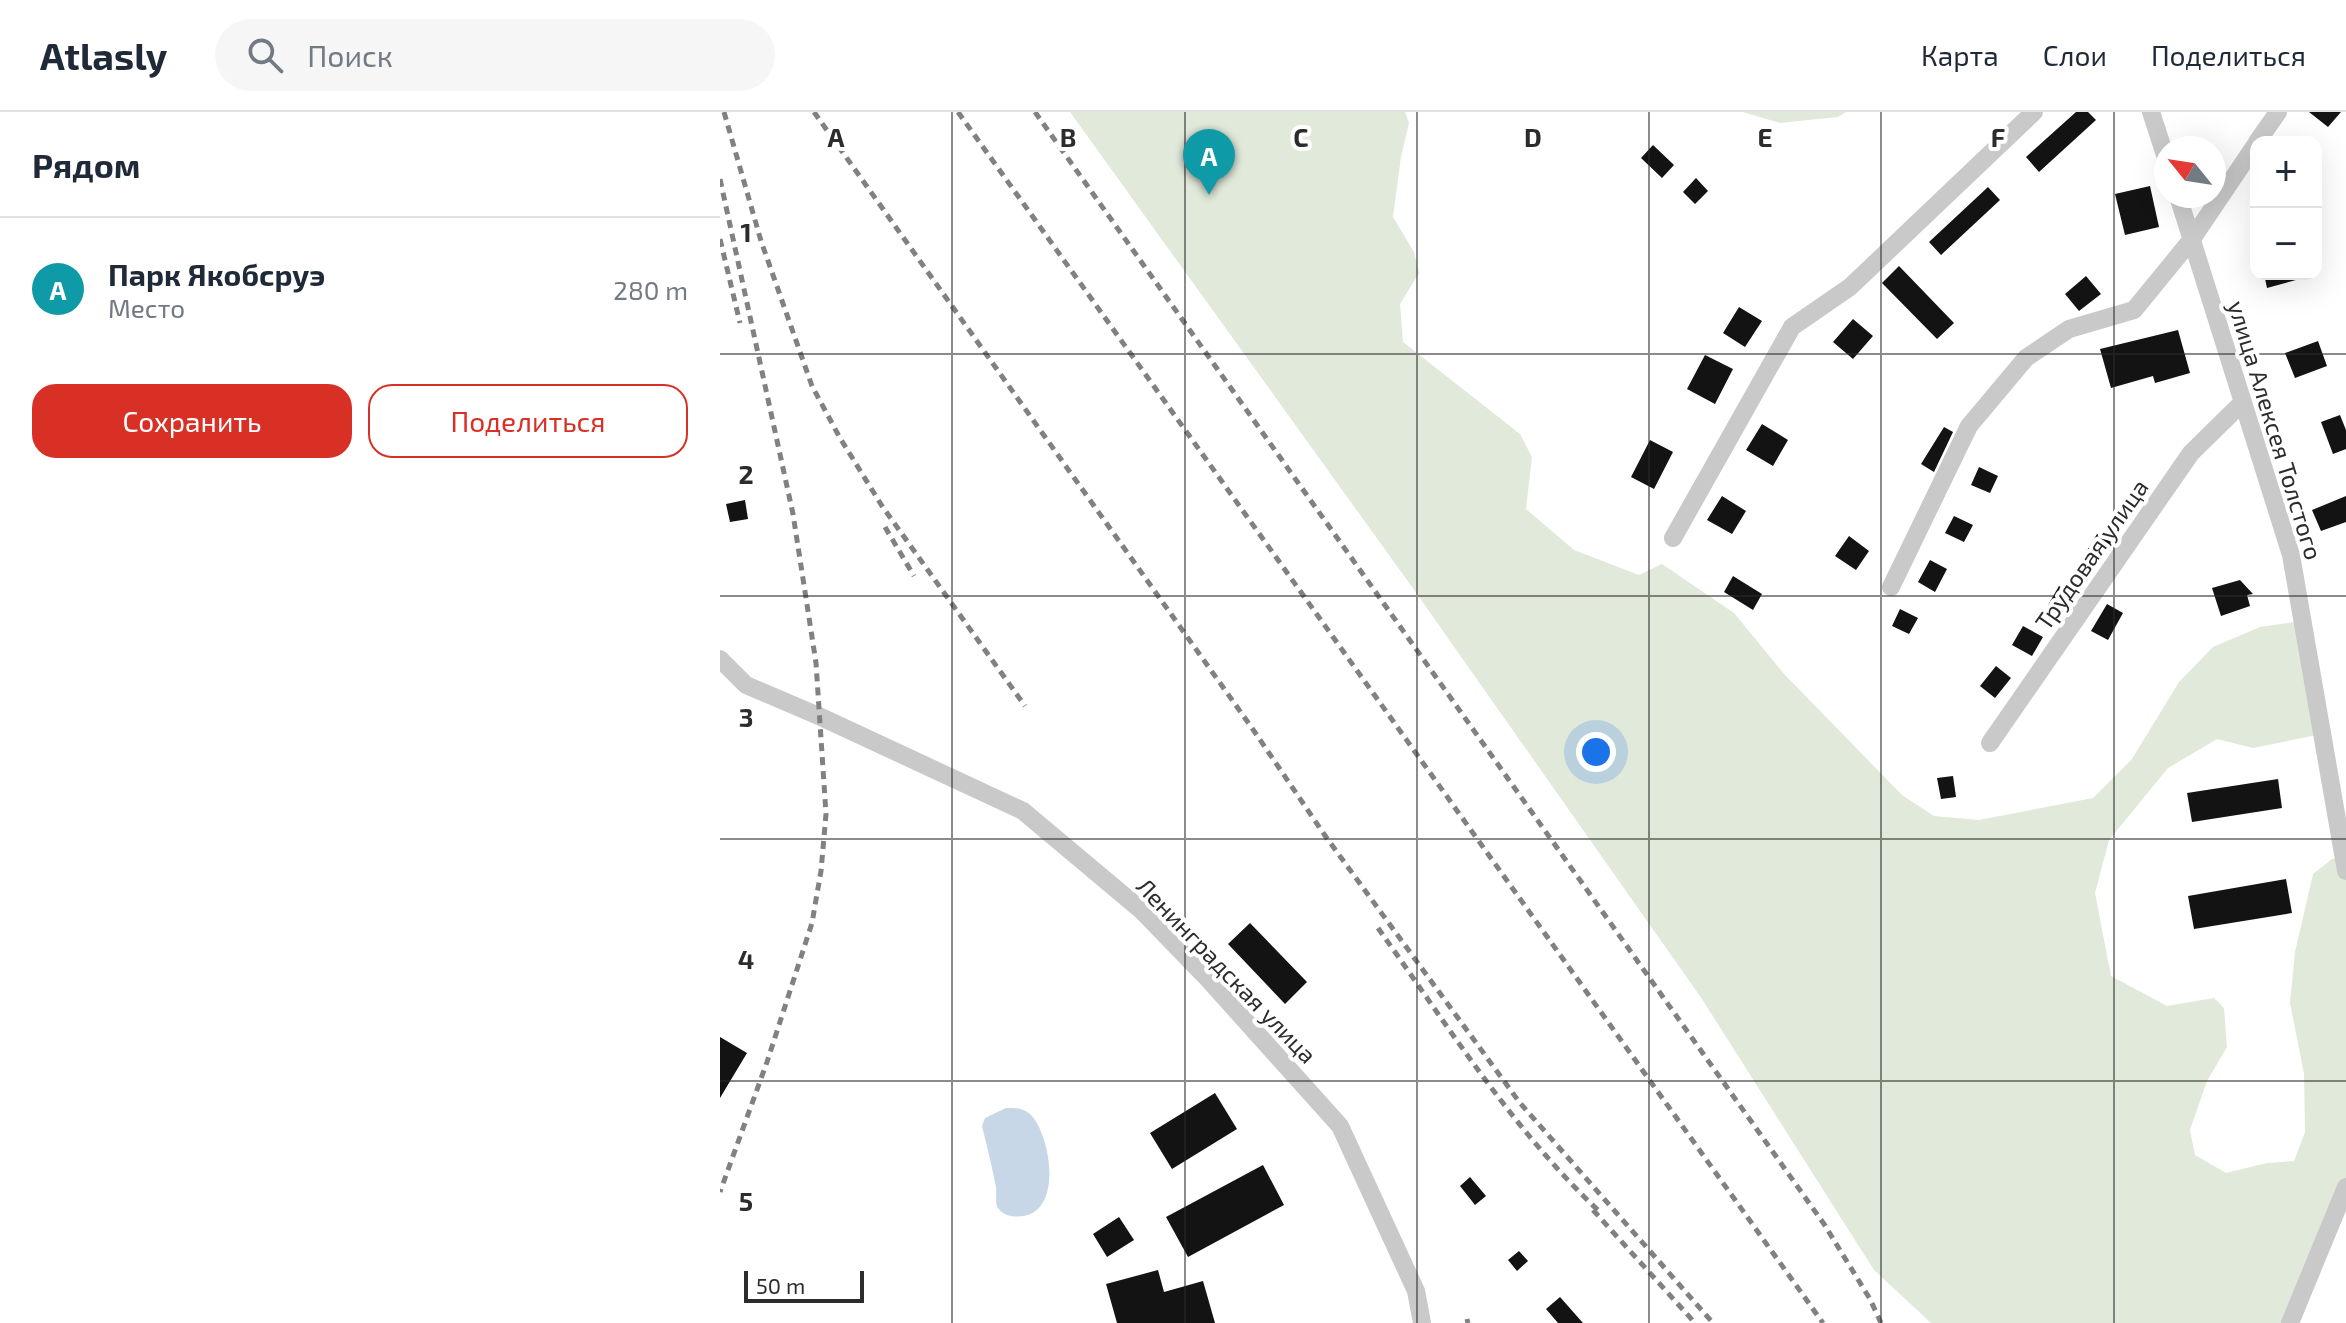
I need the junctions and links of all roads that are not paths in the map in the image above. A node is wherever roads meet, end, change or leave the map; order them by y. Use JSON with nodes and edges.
{"nodes":[{"id":1,"x":2034,"y":112,"type":"edge"},
{"id":2,"x":2151,"y":112,"type":"edge"},
{"id":3,"x":2278,"y":112,"type":"edge"},
{"id":4,"x":2159,"y":136,"type":"edge"},
{"id":5,"x":2262,"y":136,"type":"edge"},
{"id":6,"x":2250,"y":153,"type":"edge"},
{"id":7,"x":2182,"y":208,"type":"edge"},
{"id":8,"x":2192,"y":239,"type":"junction"},
{"id":9,"x":2243,"y":402,"type":"junction"},
{"id":10,"x":1673,"y":538,"type":"dead end"},
{"id":11,"x":1891,"y":587,"type":"dead end"},
{"id":12,"x":720,"y":659,"type":"edge"},
{"id":13,"x":1990,"y":743,"type":"dead end"},
{"id":14,"x":2346,"y":871,"type":"edge"},
{"id":15,"x":2346,"y":1187,"type":"edge"},
{"id":16,"x":1422,"y":1323,"type":"edge"},
{"id":17,"x":2290,"y":1323,"type":"edge"}],
"edges":[{"from":1,"to":10,"type":"street"},
{"from":2,"to":4,"type":"street"},
{"from":3,"to":5,"type":"street"},
{"from":6,"to":8,"type":"street"},
{"from":7,"to":8,"type":"street","name":"улица Алексея Толстого"},
{"from":8,"to":9,"type":"street","name":"улица Алексея Толстого"},
{"from":8,"to":11,"type":"street"},
{"from":9,"to":13,"type":"street","name":"Трудовая улица"},
{"from":9,"to":14,"type":"street","name":"улица Алексея Толстого"},
{"from":12,"to":16,"type":"street","name":"Ленинградская улица"},
{"from":15,"to":17,"type":"street"}]}
